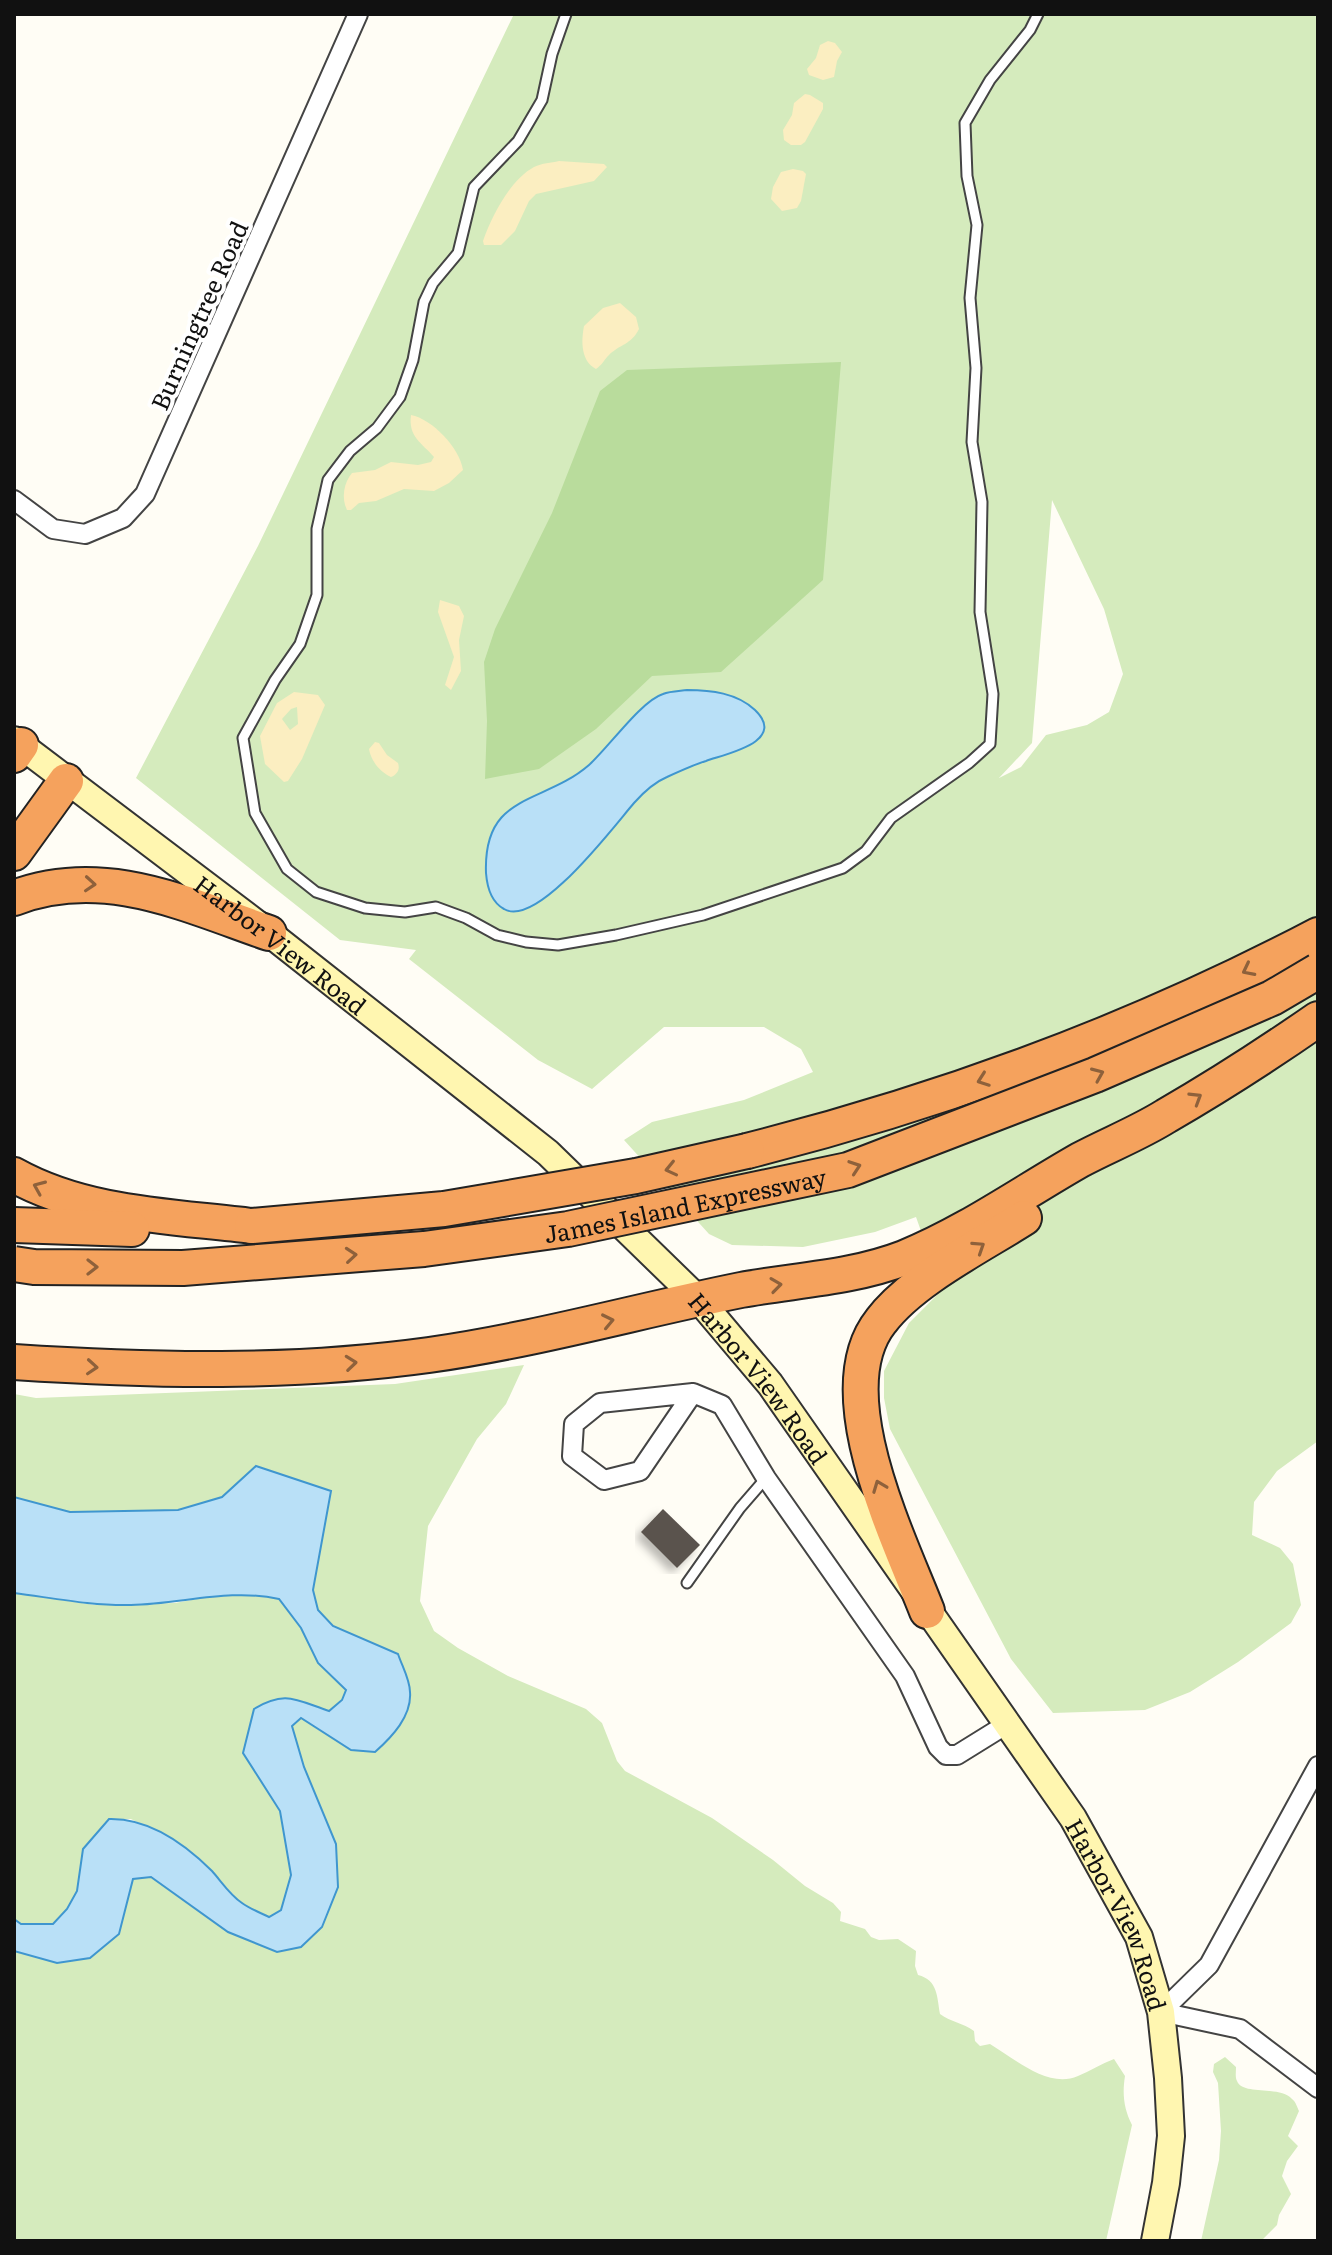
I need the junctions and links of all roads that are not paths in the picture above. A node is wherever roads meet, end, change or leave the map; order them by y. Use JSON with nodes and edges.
{"nodes":[{"id":1,"x":358,"y":14,"type":"edge"},
{"id":2,"x":566,"y":14,"type":"edge"},
{"id":3,"x":1038,"y":14,"type":"edge"},
{"id":4,"x":14,"y":500,"type":"edge"},
{"id":5,"x":16,"y":747,"type":"edge"},
{"id":6,"x":66,"y":781,"type":"junction"},
{"id":7,"x":14,"y":853,"type":"edge"},
{"id":8,"x":14,"y":898,"type":"edge"},
{"id":9,"x":269,"y":933,"type":"junction"},
{"id":10,"x":1318,"y":935,"type":"edge"},
{"id":11,"x":1318,"y":971,"type":"edge"},
{"id":12,"x":1318,"y":1019,"type":"edge"},
{"id":13,"x":14,"y":1175,"type":"edge"},
{"id":14,"x":14,"y":1225,"type":"edge"},
{"id":15,"x":252,"y":1226,"type":"junction"},
{"id":16,"x":14,"y":1264,"type":"edge"},
{"id":17,"x":910,"y":1273,"type":"junction"},
{"id":18,"x":700,"y":1301,"type":"junction"},
{"id":19,"x":14,"y":1362,"type":"edge"},
{"id":20,"x":693,"y":1393,"type":"junction"},
{"id":21,"x":766,"y":1478,"type":"junction"},
{"id":22,"x":687,"y":1583,"type":"dead end"},
{"id":23,"x":927,"y":1611,"type":"junction"},
{"id":24,"x":1007,"y":1724,"type":"junction"},
{"id":25,"x":1318,"y":1766,"type":"edge"},
{"id":26,"x":1161,"y":2012,"type":"junction"},
{"id":27,"x":1318,"y":2088,"type":"edge"},
{"id":28,"x":1155,"y":2241,"type":"edge"}],
"edges":[{"from":1,"to":4,"type":"street","name":"Burningtree Road"},
{"from":2,"to":3,"type":"lane"},
{"from":5,"to":6,"type":"main road","name":"Harbor View Road"},
{"from":6,"to":7,"type":"highway"},
{"from":6,"to":9,"type":"main road","name":"Harbor View Road"},
{"from":8,"to":9,"type":"highway","one_way":true},
{"from":9,"to":18,"type":"main road","name":"Harbor View Road"},
{"from":10,"to":15,"type":"highway","name":"James Island Expressway","one_way":true,"bridge":true},
{"from":16,"to":11,"type":"highway","name":"James Island Expressway","one_way":true,"bridge":true},
{"from":17,"to":12,"type":"highway","one_way":true},
{"from":15,"to":13,"type":"highway","one_way":true},
{"from":14,"to":15,"type":"highway","name":"James Island Expressway"},
{"from":18,"to":17,"type":"highway","one_way":true},
{"from":23,"to":17,"type":"highway","one_way":true},
{"from":19,"to":18,"type":"highway","one_way":true},
{"from":18,"to":23,"type":"main road","name":"Harbor View Road"},
{"from":20,"to":20,"type":"street"},
{"from":20,"to":21,"type":"street"},
{"from":21,"to":22,"type":"lane"},
{"from":21,"to":24,"type":"street"},
{"from":23,"to":24,"type":"main road","name":"Harbor View Road"},
{"from":24,"to":26,"type":"main road","name":"Harbor View Road"},
{"from":25,"to":26,"type":"street"},
{"from":26,"to":27,"type":"street"},
{"from":26,"to":28,"type":"main road","name":"Harbor View Road"}]}
